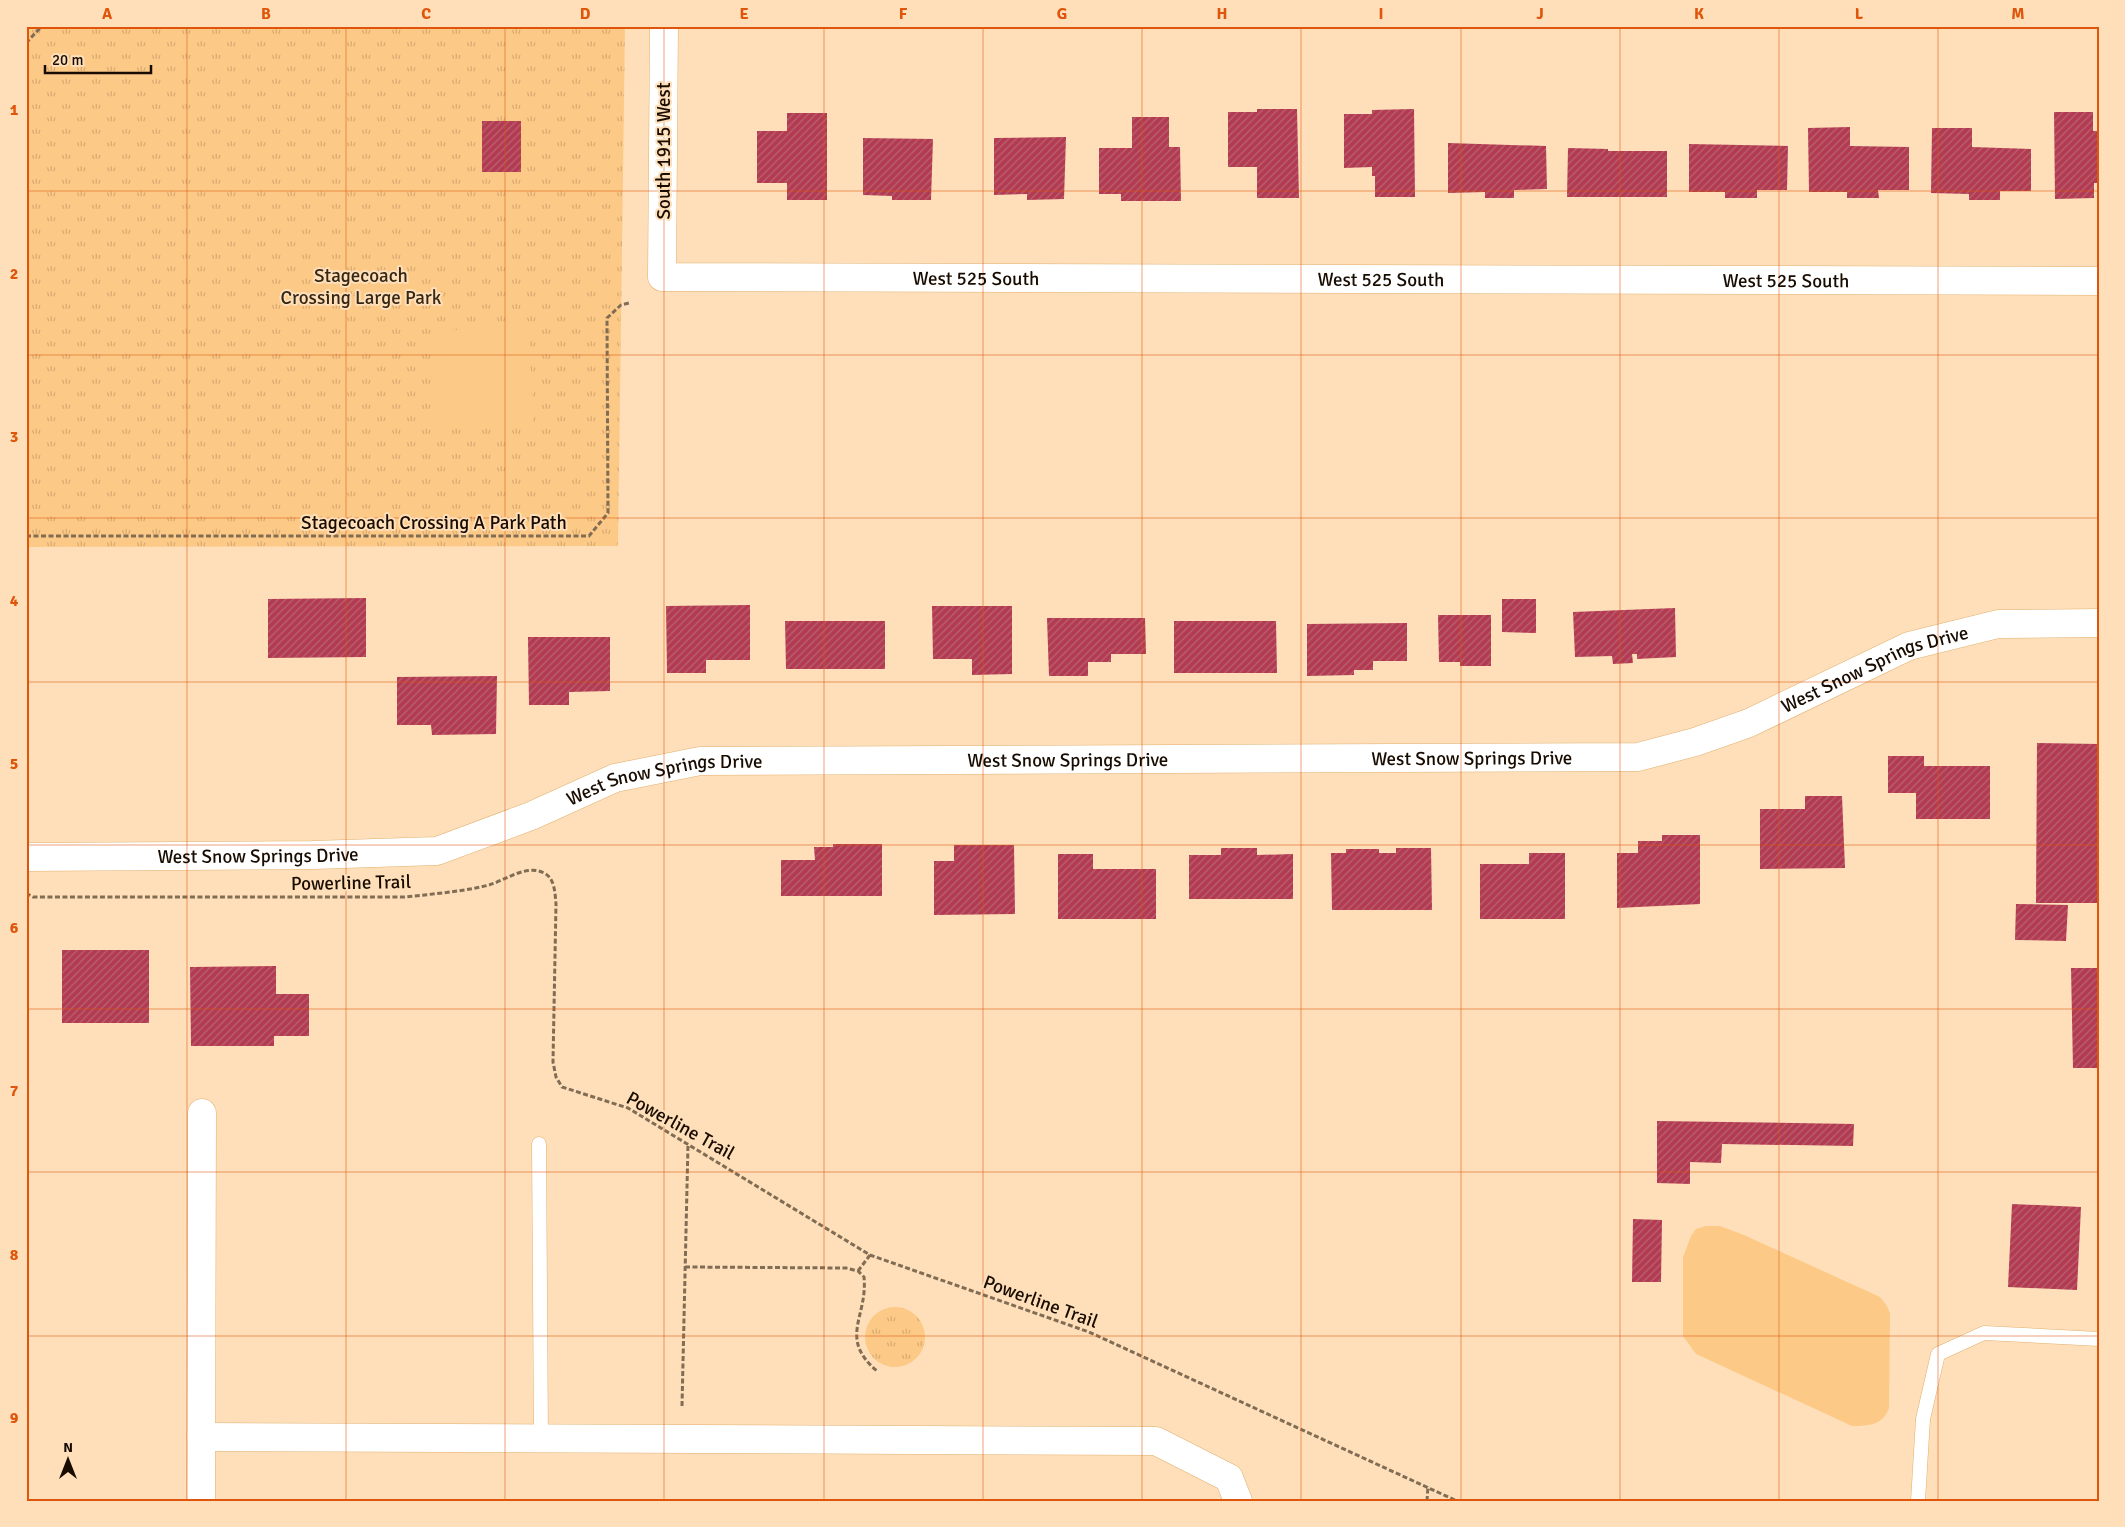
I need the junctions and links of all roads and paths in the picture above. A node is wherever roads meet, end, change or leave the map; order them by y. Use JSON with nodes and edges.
{"nodes":[{"id":1,"x":42,"y":26,"type":"edge"},
{"id":2,"x":664,"y":26,"type":"edge"},
{"id":3,"x":26,"y":43,"type":"edge"},
{"id":4,"x":662,"y":277,"type":"joint"},
{"id":5,"x":2099,"y":281,"type":"edge"},
{"id":6,"x":629,"y":303,"type":"dead end"},
{"id":7,"x":26,"y":536,"type":"edge"},
{"id":8,"x":2099,"y":623,"type":"edge"},
{"id":9,"x":26,"y":857,"type":"edge"},
{"id":10,"x":26,"y":894,"type":"edge"},
{"id":11,"x":202,"y":1113,"type":"dead end"},
{"id":12,"x":539,"y":1144,"type":"dead end"},
{"id":13,"x":688,"y":1144,"type":"junction"},
{"id":14,"x":870,"y":1255,"type":"junction"},
{"id":15,"x":685,"y":1267,"type":"junction"},
{"id":16,"x":858,"y":1271,"type":"junction"},
{"id":17,"x":2099,"y":1339,"type":"edge"},
{"id":18,"x":876,"y":1371,"type":"dead end"},
{"id":19,"x":682,"y":1406,"type":"dead end"},
{"id":20,"x":201,"y":1437,"type":"junction"},
{"id":21,"x":541,"y":1439,"type":"junction"},
{"id":22,"x":1428,"y":1486,"type":"junction"},
{"id":23,"x":201,"y":1501,"type":"edge"},
{"id":24,"x":1238,"y":1501,"type":"edge"},
{"id":25,"x":1427,"y":1501,"type":"edge"},
{"id":26,"x":1457,"y":1501,"type":"edge"},
{"id":27,"x":1918,"y":1501,"type":"edge"}],
"edges":[{"from":1,"to":3,"type":"path"},
{"from":2,"to":4,"type":"street","name":"South 1915 West"},
{"from":4,"to":5,"type":"street","name":"West 525 South"},
{"from":6,"to":7,"type":"path","name":"Stagecoach Crossing A Park Path"},
{"from":8,"to":9,"type":"street","name":"West Snow Springs Drive"},
{"from":10,"to":13,"type":"path","name":"Powerline Trail"},
{"from":11,"to":20,"type":"street"},
{"from":12,"to":21,"type":"lane"},
{"from":13,"to":14,"type":"path","name":"Powerline Trail"},
{"from":13,"to":15,"type":"path"},
{"from":14,"to":16,"type":"path"},
{"from":14,"to":22,"type":"path","name":"Powerline Trail"},
{"from":15,"to":16,"type":"path"},
{"from":15,"to":19,"type":"path"},
{"from":16,"to":18,"type":"path"},
{"from":17,"to":27,"type":"lane"},
{"from":20,"to":21,"type":"street"},
{"from":20,"to":23,"type":"street"},
{"from":21,"to":24,"type":"street"},
{"from":22,"to":25,"type":"path"},
{"from":22,"to":26,"type":"path","name":"Powerline Trail"}]}
